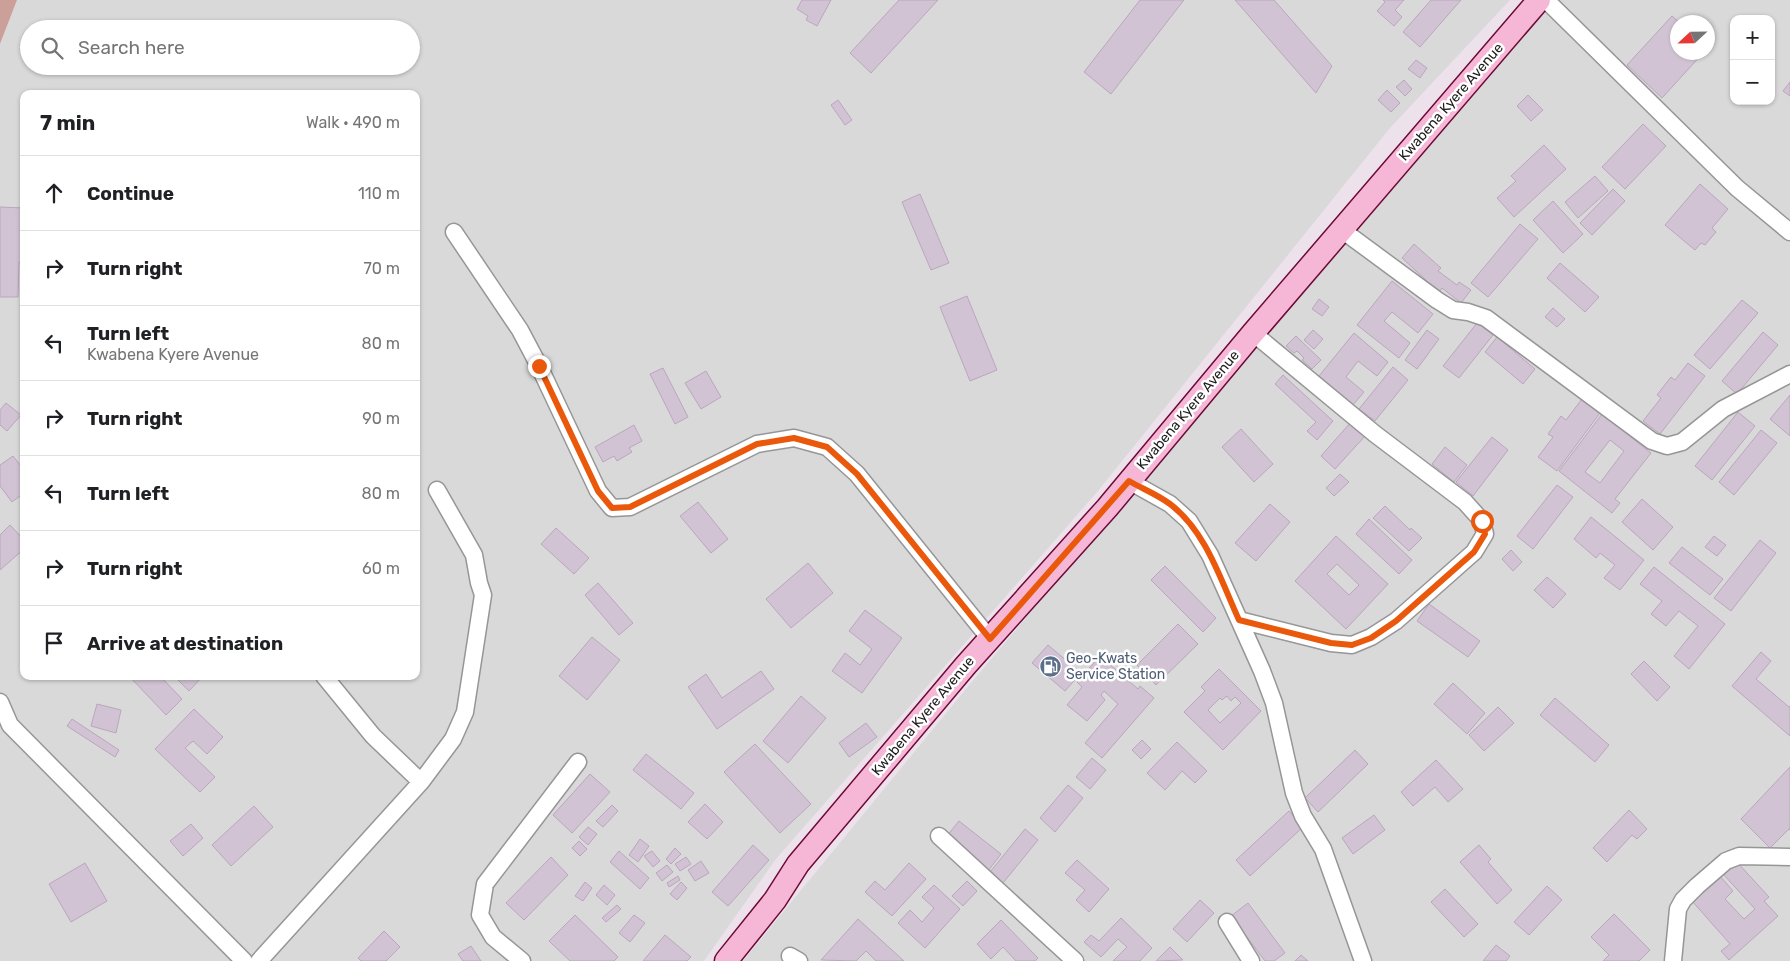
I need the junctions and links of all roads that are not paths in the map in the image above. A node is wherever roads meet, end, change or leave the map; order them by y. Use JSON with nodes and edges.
{"nodes":[{"id":1,"x":1539,"y":0,"type":"edge"},
{"id":2,"x":1546,"y":0,"type":"edge"},
{"id":3,"x":1342,"y":230,"type":"junction"},
{"id":4,"x":454,"y":232,"type":"dead end"},
{"id":5,"x":1790,"y":232,"type":"edge"},
{"id":6,"x":1253,"y":332,"type":"junction"},
{"id":7,"x":1790,"y":374,"type":"edge"},
{"id":8,"x":1129,"y":481,"type":"junction"},
{"id":9,"x":436,"y":490,"type":"dead end"},
{"id":10,"x":1239,"y":620,"type":"junction"},
{"id":11,"x":990,"y":639,"type":"junction"},
{"id":12,"x":327,"y":680,"type":"edge"},
{"id":13,"x":0,"y":702,"type":"edge"},
{"id":14,"x":578,"y":762,"type":"dead end"},
{"id":15,"x":421,"y":782,"type":"junction"},
{"id":16,"x":939,"y":836,"type":"dead end"},
{"id":17,"x":1790,"y":857,"type":"edge"},
{"id":18,"x":1227,"y":922,"type":"dead end"},
{"id":19,"x":1063,"y":957,"type":"edge"},
{"id":20,"x":244,"y":961,"type":"edge"},
{"id":21,"x":259,"y":961,"type":"edge"},
{"id":22,"x":522,"y":961,"type":"edge"},
{"id":23,"x":726,"y":961,"type":"edge"},
{"id":24,"x":1251,"y":961,"type":"edge"},
{"id":25,"x":1362,"y":961,"type":"edge"},
{"id":26,"x":1673,"y":961,"type":"edge"}],
"edges":[{"from":1,"to":3,"type":"main road","name":"Kwabena Kyere Avenue"},
{"from":2,"to":5,"type":"street"},
{"from":3,"to":6,"type":"main road","name":"Kwabena Kyere Avenue"},
{"from":3,"to":7,"type":"street"},
{"from":4,"to":11,"type":"street"},
{"from":6,"to":8,"type":"main road","name":"Kwabena Kyere Avenue"},
{"from":6,"to":10,"type":"street"},
{"from":8,"to":10,"type":"street"},
{"from":8,"to":11,"type":"main road","name":"Kwabena Kyere Avenue"},
{"from":9,"to":15,"type":"street"},
{"from":10,"to":25,"type":"street"},
{"from":11,"to":23,"type":"main road","name":"Kwabena Kyere Avenue"},
{"from":12,"to":15,"type":"street"},
{"from":13,"to":20,"type":"street"},
{"from":14,"to":22,"type":"street"},
{"from":15,"to":21,"type":"street"},
{"from":16,"to":19,"type":"street"},
{"from":17,"to":26,"type":"street"},
{"from":18,"to":24,"type":"street"}]}
